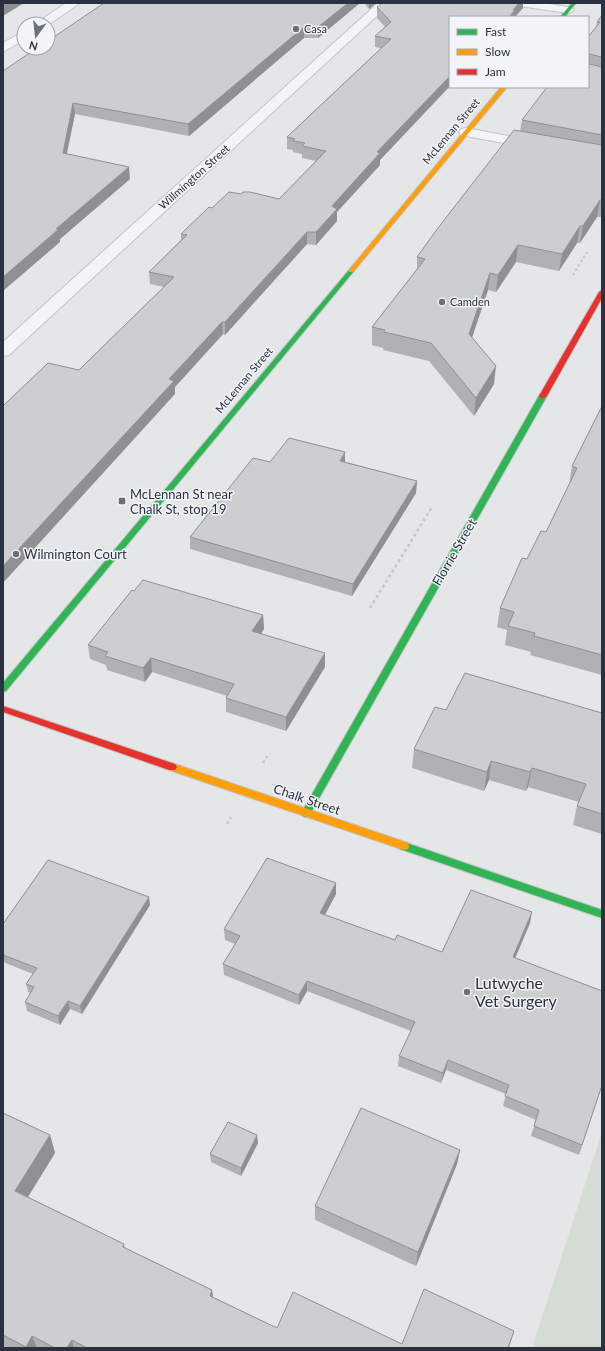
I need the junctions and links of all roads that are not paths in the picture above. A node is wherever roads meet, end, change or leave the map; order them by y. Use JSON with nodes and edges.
{"nodes":[{"id":1,"x":74,"y":3,"type":"edge"},
{"id":2,"x":385,"y":3,"type":"edge"},
{"id":3,"x":519,"y":3,"type":"edge"},
{"id":4,"x":568,"y":10,"type":"edge"},
{"id":5,"x":54,"y":16,"type":"edge"},
{"id":6,"x":16,"y":40,"type":"edge"},
{"id":7,"x":3,"y":48,"type":"edge"},
{"id":8,"x":503,"y":88,"type":"edge"},
{"id":9,"x":466,"y":132,"type":"junction"},
{"id":10,"x":549,"y":147,"type":"edge"},
{"id":11,"x":602,"y":292,"type":"edge"},
{"id":12,"x":3,"y":351,"type":"edge"},
{"id":13,"x":3,"y":689,"type":"edge"},
{"id":14,"x":3,"y":709,"type":"edge"},
{"id":15,"x":306,"y":813,"type":"junction"},
{"id":16,"x":602,"y":914,"type":"edge"}],
"edges":[{"from":1,"to":5,"type":"street"},
{"from":2,"to":12,"type":"street","name":"Willmington Street"},
{"from":3,"to":4,"type":"street"},
{"from":6,"to":7,"type":"street"},
{"from":8,"to":9,"type":"street","name":"McLennan Street"},
{"from":9,"to":10,"type":"street"},
{"from":9,"to":13,"type":"street","name":"McLennan Street"},
{"from":11,"to":15,"type":"street","name":"Florrie Street"},
{"from":14,"to":15,"type":"street","name":"Chalk Street"},
{"from":15,"to":16,"type":"street","name":"Chalk Street"}]}
